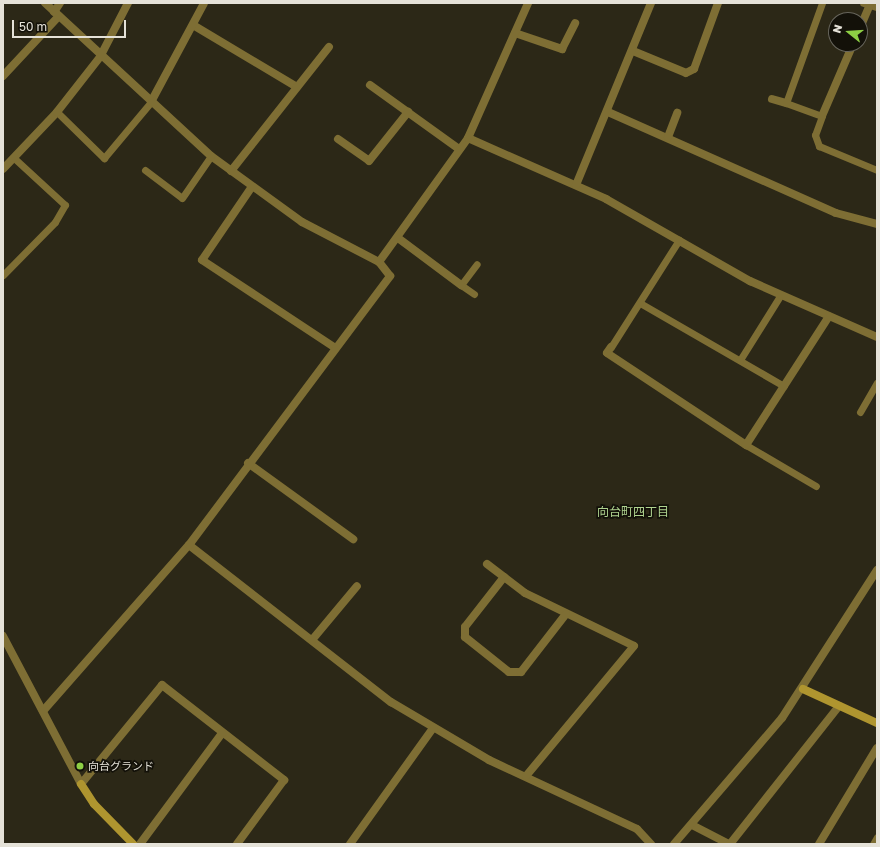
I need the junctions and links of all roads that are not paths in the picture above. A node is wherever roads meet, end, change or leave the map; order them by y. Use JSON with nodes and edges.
{"nodes":[{"id":1,"x":45,"y":3,"type":"edge"},
{"id":2,"x":60,"y":3,"type":"edge"},
{"id":3,"x":128,"y":3,"type":"edge"},
{"id":4,"x":204,"y":3,"type":"edge"},
{"id":5,"x":528,"y":3,"type":"edge"},
{"id":6,"x":651,"y":3,"type":"edge"},
{"id":7,"x":718,"y":3,"type":"edge"},
{"id":8,"x":822,"y":3,"type":"edge"},
{"id":9,"x":57,"y":14,"type":"junction"},
{"id":10,"x":575,"y":23,"type":"dead end"},
{"id":11,"x":193,"y":26,"type":"junction"},
{"id":12,"x":515,"y":33,"type":"junction"},
{"id":13,"x":329,"y":47,"type":"dead end"},
{"id":14,"x":633,"y":51,"type":"junction"},
{"id":15,"x":850,"y":52,"type":"edge"},
{"id":16,"x":100,"y":57,"type":"junction"},
{"id":17,"x":3,"y":76,"type":"edge"},
{"id":18,"x":370,"y":84,"type":"dead end"},
{"id":19,"x":296,"y":87,"type":"junction"},
{"id":20,"x":772,"y":99,"type":"dead end"},
{"id":21,"x":152,"y":102,"type":"junction"},
{"id":22,"x":786,"y":103,"type":"junction"},
{"id":23,"x":57,"y":112,"type":"junction"},
{"id":24,"x":408,"y":112,"type":"junction"},
{"id":25,"x":608,"y":112,"type":"junction"},
{"id":26,"x":676,"y":113,"type":"dead end"},
{"id":27,"x":822,"y":116,"type":"junction"},
{"id":28,"x":668,"y":137,"type":"junction"},
{"id":29,"x":468,"y":138,"type":"junction"},
{"id":30,"x":338,"y":139,"type":"dead end"},
{"id":31,"x":459,"y":150,"type":"junction"},
{"id":32,"x":211,"y":156,"type":"junction"},
{"id":33,"x":14,"y":158,"type":"junction"},
{"id":34,"x":3,"y":169,"type":"edge"},
{"id":35,"x":146,"y":170,"type":"dead end"},
{"id":36,"x":877,"y":170,"type":"edge"},
{"id":37,"x":231,"y":171,"type":"junction"},
{"id":38,"x":576,"y":185,"type":"junction"},
{"id":39,"x":251,"y":188,"type":"junction"},
{"id":40,"x":877,"y":224,"type":"edge"},
{"id":41,"x":398,"y":238,"type":"junction"},
{"id":42,"x":679,"y":240,"type":"junction"},
{"id":43,"x":379,"y":262,"type":"junction"},
{"id":44,"x":477,"y":264,"type":"dead end"},
{"id":45,"x":3,"y":275,"type":"edge"},
{"id":46,"x":461,"y":285,"type":"junction"},
{"id":47,"x":474,"y":294,"type":"dead end"},
{"id":48,"x":780,"y":296,"type":"junction"},
{"id":49,"x":640,"y":303,"type":"junction"},
{"id":50,"x":829,"y":316,"type":"junction"},
{"id":51,"x":877,"y":337,"type":"edge"},
{"id":52,"x":334,"y":347,"type":"junction"},
{"id":53,"x":611,"y":347,"type":"joint"},
{"id":54,"x":740,"y":360,"type":"junction"},
{"id":55,"x":877,"y":383,"type":"edge"},
{"id":56,"x":784,"y":386,"type":"junction"},
{"id":57,"x":860,"y":412,"type":"dead end"},
{"id":58,"x":746,"y":445,"type":"junction"},
{"id":59,"x":248,"y":463,"type":"junction"},
{"id":60,"x":816,"y":486,"type":"dead end"},
{"id":61,"x":353,"y":539,"type":"dead end"},
{"id":62,"x":189,"y":545,"type":"junction"},
{"id":63,"x":487,"y":564,"type":"dead end"},
{"id":64,"x":877,"y":570,"type":"edge"},
{"id":65,"x":504,"y":577,"type":"junction"},
{"id":66,"x":357,"y":586,"type":"dead end"},
{"id":67,"x":566,"y":614,"type":"junction"},
{"id":68,"x":3,"y":636,"type":"edge"},
{"id":69,"x":312,"y":640,"type":"junction"},
{"id":70,"x":804,"y":689,"type":"junction"},
{"id":71,"x":839,"y":706,"type":"junction"},
{"id":72,"x":43,"y":711,"type":"junction"},
{"id":73,"x":877,"y":723,"type":"edge"},
{"id":74,"x":433,"y":728,"type":"junction"},
{"id":75,"x":222,"y":733,"type":"junction"},
{"id":76,"x":877,"y":748,"type":"edge"},
{"id":77,"x":526,"y":776,"type":"junction"},
{"id":78,"x":81,"y":784,"type":"junction"},
{"id":79,"x":692,"y":826,"type":"junction"},
{"id":80,"x":877,"y":837,"type":"edge"},
{"id":81,"x":133,"y":844,"type":"edge"},
{"id":82,"x":140,"y":844,"type":"edge"},
{"id":83,"x":238,"y":844,"type":"edge"},
{"id":84,"x":350,"y":844,"type":"edge"},
{"id":85,"x":651,"y":844,"type":"edge"},
{"id":86,"x":674,"y":844,"type":"edge"},
{"id":87,"x":730,"y":844,"type":"edge"},
{"id":88,"x":819,"y":844,"type":"edge"},
{"id":89,"x":873,"y":844,"type":"edge"}],
"edges":[{"from":1,"to":9,"type":"street"},
{"from":2,"to":9,"type":"street"},
{"from":3,"to":16,"type":"street"},
{"from":4,"to":11,"type":"street"},
{"from":5,"to":12,"type":"street"},
{"from":6,"to":14,"type":"street"},
{"from":7,"to":14,"type":"street"},
{"from":8,"to":22,"type":"lane"},
{"from":9,"to":16,"type":"street"},
{"from":9,"to":17,"type":"street"},
{"from":10,"to":12,"type":"street"},
{"from":11,"to":19,"type":"street"},
{"from":11,"to":21,"type":"street"},
{"from":12,"to":29,"type":"street"},
{"from":13,"to":19,"type":"street"},
{"from":14,"to":25,"type":"street"},
{"from":15,"to":27,"type":"street"},
{"from":16,"to":21,"type":"street"},
{"from":16,"to":23,"type":"street"},
{"from":18,"to":24,"type":"street"},
{"from":19,"to":37,"type":"street"},
{"from":20,"to":22,"type":"street"},
{"from":21,"to":23,"type":"lane"},
{"from":21,"to":32,"type":"street"},
{"from":22,"to":27,"type":"lane"},
{"from":23,"to":33,"type":"street"},
{"from":24,"to":30,"type":"street"},
{"from":24,"to":31,"type":"street"},
{"from":25,"to":28,"type":"street"},
{"from":25,"to":38,"type":"street"},
{"from":26,"to":28,"type":"street"},
{"from":27,"to":36,"type":"lane"},
{"from":28,"to":40,"type":"street"},
{"from":29,"to":31,"type":"street"},
{"from":29,"to":38,"type":"street"},
{"from":31,"to":41,"type":"street"},
{"from":32,"to":35,"type":"lane"},
{"from":32,"to":37,"type":"street"},
{"from":33,"to":34,"type":"street"},
{"from":33,"to":45,"type":"lane"},
{"from":37,"to":39,"type":"street"},
{"from":38,"to":42,"type":"street"},
{"from":39,"to":43,"type":"street"},
{"from":39,"to":52,"type":"street"},
{"from":41,"to":43,"type":"street"},
{"from":41,"to":46,"type":"street"},
{"from":42,"to":48,"type":"street"},
{"from":42,"to":49,"type":"lane"},
{"from":43,"to":52,"type":"street"},
{"from":44,"to":46,"type":"lane"},
{"from":46,"to":47,"type":"lane"},
{"from":48,"to":50,"type":"street"},
{"from":48,"to":54,"type":"lane"},
{"from":49,"to":53,"type":"lane"},
{"from":49,"to":54,"type":"lane"},
{"from":50,"to":51,"type":"street"},
{"from":50,"to":56,"type":"street"},
{"from":52,"to":59,"type":"street"},
{"from":53,"to":58,"type":"street"},
{"from":54,"to":56,"type":"lane"},
{"from":55,"to":57,"type":"lane"},
{"from":56,"to":58,"type":"street"},
{"from":58,"to":60,"type":"lane"},
{"from":59,"to":61,"type":"street"},
{"from":59,"to":62,"type":"street"},
{"from":62,"to":69,"type":"street"},
{"from":62,"to":72,"type":"street"},
{"from":63,"to":65,"type":"street"},
{"from":64,"to":70,"type":"street"},
{"from":65,"to":67,"type":"street"},
{"from":65,"to":67,"type":"street"},
{"from":66,"to":69,"type":"street"},
{"from":67,"to":77,"type":"street"},
{"from":68,"to":72,"type":"street"},
{"from":69,"to":74,"type":"street"},
{"from":70,"to":71,"type":"street"},
{"from":70,"to":79,"type":"street"},
{"from":71,"to":73,"type":"street"},
{"from":71,"to":87,"type":"street"},
{"from":72,"to":78,"type":"street"},
{"from":74,"to":77,"type":"street"},
{"from":74,"to":84,"type":"street"},
{"from":75,"to":78,"type":"street"},
{"from":75,"to":82,"type":"street"},
{"from":75,"to":83,"type":"street"},
{"from":76,"to":88,"type":"street"},
{"from":77,"to":85,"type":"street"},
{"from":78,"to":81,"type":"street"},
{"from":79,"to":86,"type":"street"},
{"from":79,"to":87,"type":"street"},
{"from":80,"to":89,"type":"lane"}]}
